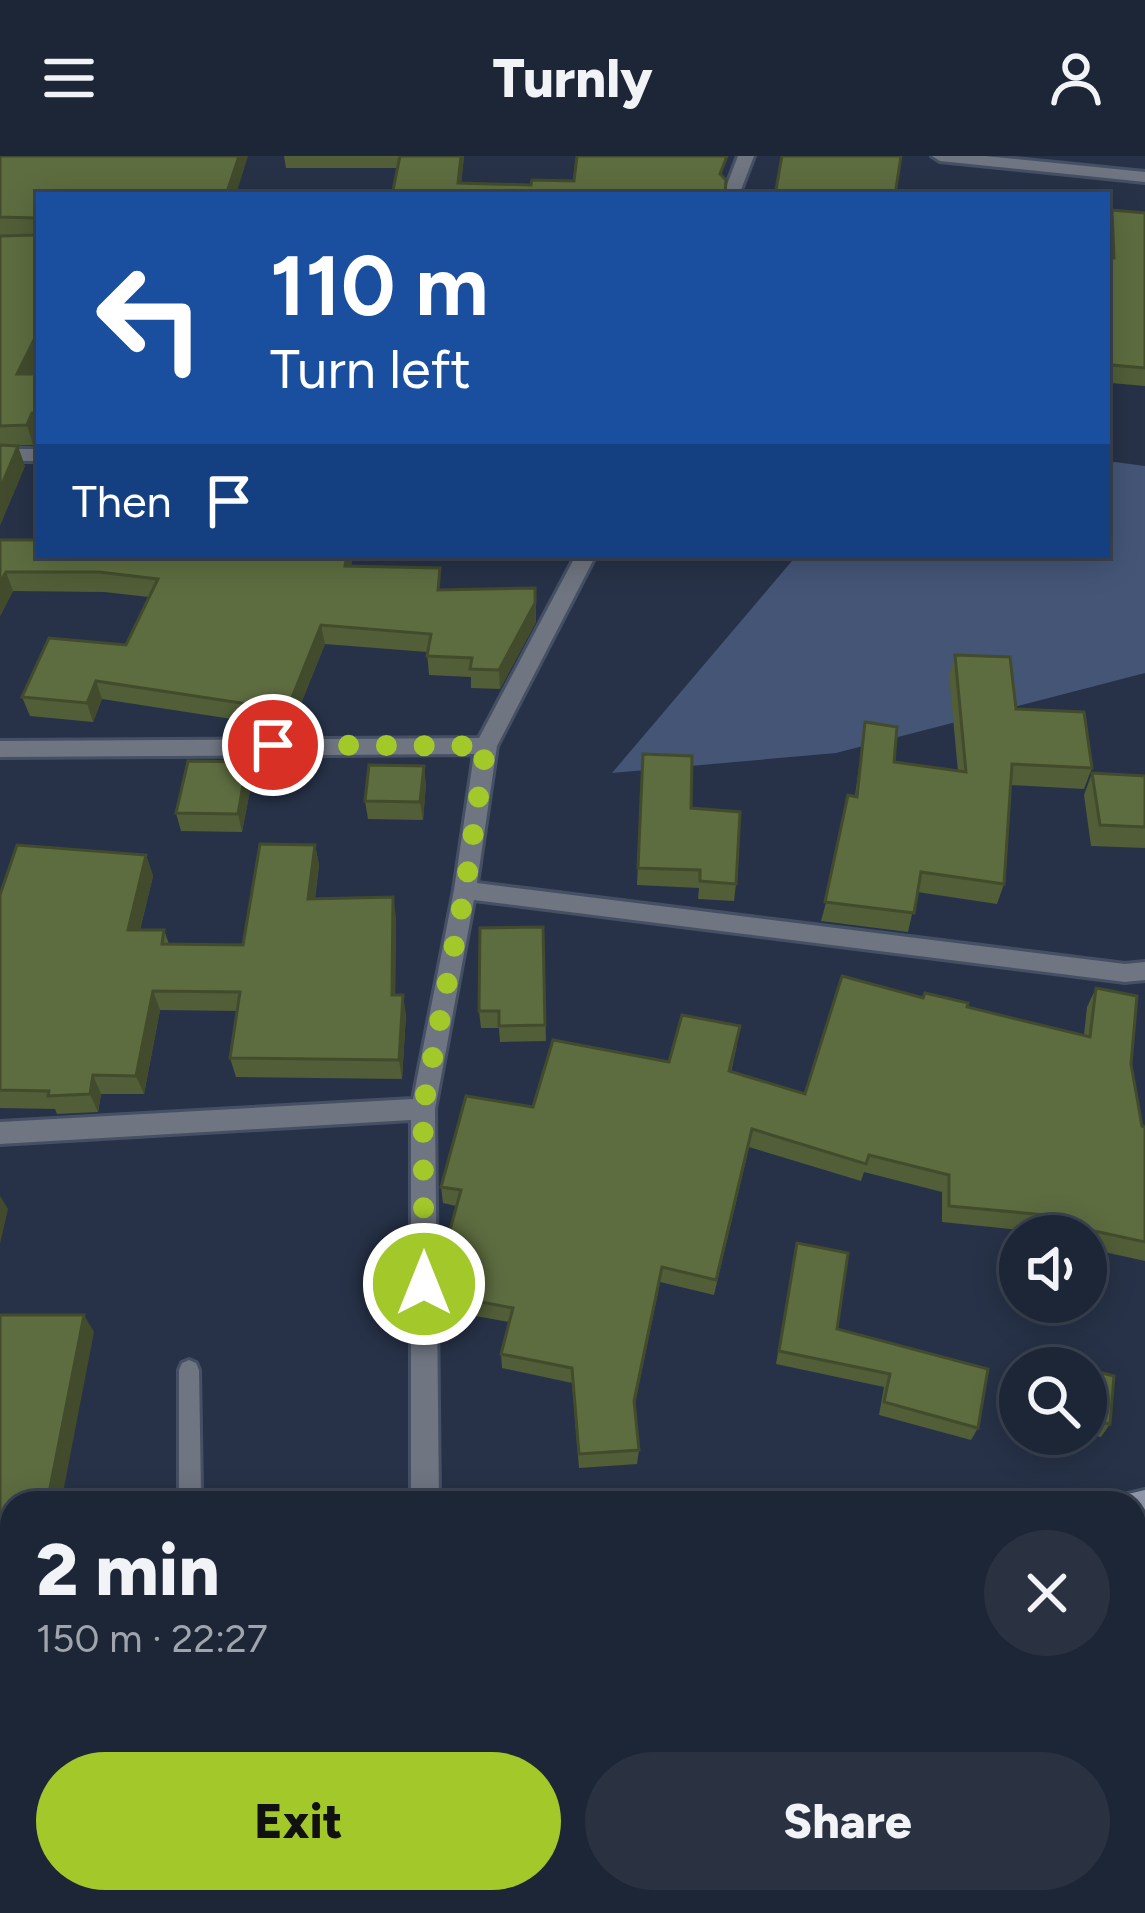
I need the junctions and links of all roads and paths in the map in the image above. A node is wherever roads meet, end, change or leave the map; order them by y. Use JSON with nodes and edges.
{"nodes":[{"id":1,"x":746,"y":156,"type":"edge"},
{"id":2,"x":940,"y":156,"type":"edge"},
{"id":3,"x":1145,"y":177,"type":"edge"},
{"id":4,"x":732,"y":192,"type":"edge"},
{"id":5,"x":0,"y":455,"type":"edge"},
{"id":6,"x":36,"y":455,"type":"edge"},
{"id":7,"x":584,"y":558,"type":"edge"},
{"id":8,"x":486,"y":746,"type":"junction"},
{"id":9,"x":0,"y":749,"type":"edge"},
{"id":10,"x":465,"y":890,"type":"junction"},
{"id":11,"x":1145,"y":971,"type":"edge"},
{"id":12,"x":423,"y":1108,"type":"junction"},
{"id":13,"x":0,"y":1133,"type":"edge"},
{"id":14,"x":189,"y":1370,"type":"dead end"},
{"id":15,"x":190,"y":1491,"type":"edge"},
{"id":16,"x":425,"y":1491,"type":"edge"}],
"edges":[{"from":1,"to":4,"type":"street"},
{"from":2,"to":3,"type":"street"},
{"from":5,"to":6,"type":"street"},
{"from":7,"to":8,"type":"street"},
{"from":8,"to":9,"type":"street"},
{"from":8,"to":10,"type":"street"},
{"from":10,"to":11,"type":"street"},
{"from":10,"to":12,"type":"street"},
{"from":12,"to":13,"type":"street"},
{"from":12,"to":16,"type":"street"},
{"from":14,"to":15,"type":"lane"}]}
